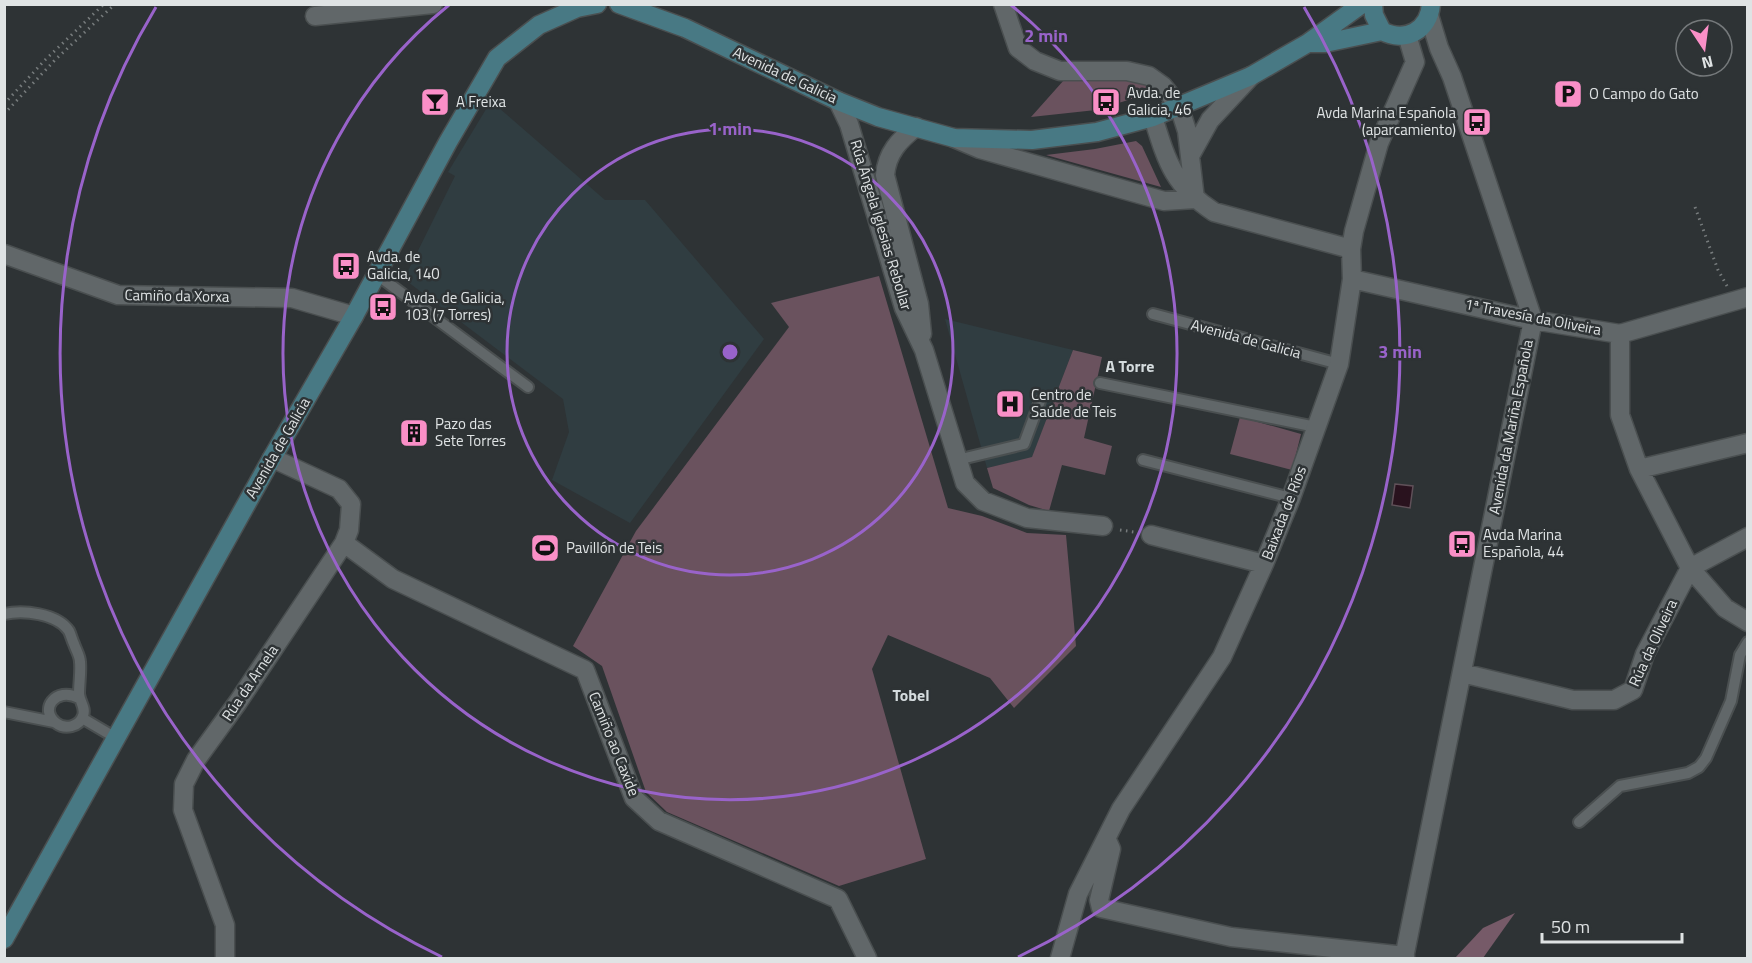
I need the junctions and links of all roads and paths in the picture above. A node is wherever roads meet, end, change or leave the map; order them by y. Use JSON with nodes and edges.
{"nodes":[{"id":1,"x":104,"y":4,"type":"edge"},
{"id":2,"x":115,"y":4,"type":"edge"},
{"id":3,"x":433,"y":4,"type":"edge"},
{"id":4,"x":597,"y":4,"type":"edge"},
{"id":5,"x":619,"y":4,"type":"edge"},
{"id":6,"x":1003,"y":4,"type":"edge"},
{"id":7,"x":1362,"y":4,"type":"edge"},
{"id":8,"x":1373,"y":4,"type":"edge"},
{"id":9,"x":1430,"y":10,"type":"edge"},
{"id":10,"x":315,"y":16,"type":"dead end"},
{"id":11,"x":1382,"y":31,"type":"junction"},
{"id":12,"x":1411,"y":34,"type":"junction"},
{"id":13,"x":1308,"y":43,"type":"junction"},
{"id":14,"x":1439,"y":48,"type":"junction"},
{"id":15,"x":1251,"y":76,"type":"junction"},
{"id":16,"x":838,"y":101,"type":"junction"},
{"id":17,"x":4,"y":104,"type":"edge"},
{"id":18,"x":1179,"y":106,"type":"junction"},
{"id":19,"x":4,"y":114,"type":"edge"},
{"id":20,"x":1153,"y":117,"type":"junction"},
{"id":21,"x":916,"y":127,"type":"junction"},
{"id":22,"x":954,"y":138,"type":"junction"},
{"id":23,"x":1190,"y":156,"type":"junction"},
{"id":24,"x":1195,"y":199,"type":"junction"},
{"id":25,"x":1695,"y":207,"type":"dead end"},
{"id":26,"x":1351,"y":249,"type":"junction"},
{"id":27,"x":4,"y":254,"type":"edge"},
{"id":28,"x":376,"y":274,"type":"junction"},
{"id":29,"x":1352,"y":279,"type":"junction"},
{"id":30,"x":1741,"y":299,"type":"edge"},
{"id":31,"x":1153,"y":314,"type":"dead end"},
{"id":32,"x":354,"y":316,"type":"junction"},
{"id":33,"x":1533,"y":320,"type":"junction"},
{"id":34,"x":1620,"y":334,"type":"junction"},
{"id":35,"x":924,"y":350,"type":"junction"},
{"id":36,"x":1339,"y":364,"type":"junction"},
{"id":37,"x":1100,"y":383,"type":"dead end"},
{"id":38,"x":528,"y":387,"type":"dead end"},
{"id":39,"x":1040,"y":401,"type":"dead end"},
{"id":40,"x":1316,"y":427,"type":"junction"},
{"id":41,"x":1748,"y":443,"type":"edge"},
{"id":42,"x":272,"y":458,"type":"junction"},
{"id":43,"x":957,"y":460,"type":"junction"},
{"id":44,"x":1143,"y":460,"type":"dead end"},
{"id":45,"x":1639,"y":469,"type":"junction"},
{"id":46,"x":1290,"y":498,"type":"junction"},
{"id":47,"x":1103,"y":526,"type":"joint"},
{"id":48,"x":1151,"y":535,"type":"joint"},
{"id":49,"x":1748,"y":537,"type":"edge"},
{"id":50,"x":344,"y":543,"type":"junction"},
{"id":51,"x":1264,"y":564,"type":"junction"},
{"id":52,"x":1690,"y":568,"type":"junction"},
{"id":53,"x":4,"y":614,"type":"edge"},
{"id":54,"x":1748,"y":622,"type":"edge"},
{"id":55,"x":1748,"y":642,"type":"edge"},
{"id":56,"x":1462,"y":673,"type":"junction"},
{"id":57,"x":79,"y":698,"type":"junction"},
{"id":58,"x":4,"y":712,"type":"edge"},
{"id":59,"x":82,"y":718,"type":"junction"},
{"id":60,"x":54,"y":722,"type":"junction"},
{"id":61,"x":116,"y":738,"type":"junction"},
{"id":62,"x":1579,"y":822,"type":"dead end"},
{"id":63,"x":1106,"y":838,"type":"junction"},
{"id":64,"x":4,"y":939,"type":"edge"},
{"id":65,"x":1404,"y":957,"type":"edge"},
{"id":66,"x":225,"y":958,"type":"edge"},
{"id":67,"x":867,"y":958,"type":"edge"},
{"id":68,"x":1060,"y":958,"type":"edge"}],
"edges":[{"from":1,"to":17,"type":"path"},
{"from":2,"to":19,"type":"path"},
{"from":3,"to":10,"type":"street"},
{"from":4,"to":28,"type":"main road","name":"Avenida de Galicia"},
{"from":5,"to":16,"type":"main road","name":"Avenida de Galicia"},
{"from":6,"to":18,"type":"street"},
{"from":7,"to":13,"type":"main road","name":"Avenida de Galicia"},
{"from":8,"to":11,"type":"main road"},
{"from":9,"to":12,"type":"main road"},
{"from":9,"to":14,"type":"street","name":"Avenida da Mariña Española"},
{"from":11,"to":12,"type":"main road"},
{"from":11,"to":13,"type":"main road","name":"Avenida de Galicia"},
{"from":12,"to":14,"type":"street"},
{"from":12,"to":26,"type":"street","name":"Baixada de Ríos"},
{"from":13,"to":15,"type":"main road","name":"Avenida de Galicia"},
{"from":14,"to":33,"type":"street","name":"Avenida da Mariña Española"},
{"from":15,"to":18,"type":"main road","name":"Avenida de Galicia"},
{"from":15,"to":23,"type":"street","name":"Avenida de Galicia"},
{"from":16,"to":21,"type":"main road","name":"Avenida de Galicia"},
{"from":16,"to":35,"type":"street","name":"Rúa Ángela Iglesias Rebollar"},
{"from":18,"to":20,"type":"main road","name":"Avenida de Galicia"},
{"from":18,"to":23,"type":"street"},
{"from":20,"to":22,"type":"main road","name":"Avenida de Galicia"},
{"from":20,"to":24,"type":"street"},
{"from":21,"to":22,"type":"main road","name":"Avenida de Galicia"},
{"from":21,"to":35,"type":"street","name":"Rúa Ángela Iglesias Rebollar"},
{"from":22,"to":24,"type":"street","name":"Avenida de Galicia"},
{"from":23,"to":24,"type":"street"},
{"from":24,"to":26,"type":"street"},
{"from":25,"to":30,"type":"path"},
{"from":26,"to":29,"type":"street","name":"Baixada de Ríos"},
{"from":27,"to":32,"type":"street","name":"Camiño da Xorxa"},
{"from":28,"to":32,"type":"main road","name":"Avenida de Galicia"},
{"from":28,"to":38,"type":"lane"},
{"from":29,"to":33,"type":"street","name":"1ª Travesía da Oliveira"},
{"from":29,"to":36,"type":"street","name":"Baixada de Ríos"},
{"from":30,"to":34,"type":"street","name":"1ª Travesía da Oliveira"},
{"from":31,"to":36,"type":"lane","name":"Avenida de Galicia"},
{"from":32,"to":42,"type":"main road","name":"Avenida de Galicia"},
{"from":33,"to":34,"type":"street","name":"1ª Travesía da Oliveira"},
{"from":33,"to":56,"type":"street","name":"Avenida da Mariña Española"},
{"from":34,"to":45,"type":"street"},
{"from":35,"to":43,"type":"street","name":"Rúa Ángela Iglesias Rebollar"},
{"from":36,"to":40,"type":"street","name":"Baixada de Ríos"},
{"from":37,"to":40,"type":"lane"},
{"from":39,"to":43,"type":"lane"},
{"from":40,"to":46,"type":"street","name":"Baixada de Ríos"},
{"from":41,"to":45,"type":"street"},
{"from":42,"to":50,"type":"street","name":"Rúa da Arnela"},
{"from":42,"to":61,"type":"main road","name":"Avenida de Galicia"},
{"from":43,"to":47,"type":"street","name":"Rúa Ángela Iglesias Rebollar"},
{"from":44,"to":46,"type":"lane"},
{"from":45,"to":52,"type":"street"},
{"from":46,"to":51,"type":"street","name":"Baixada de Ríos"},
{"from":47,"to":48,"type":"path"},
{"from":48,"to":51,"type":"street"},
{"from":49,"to":52,"type":"street"},
{"from":50,"to":66,"type":"street","name":"Rúa da Arnela"},
{"from":50,"to":67,"type":"street","name":"Camiño ao Caxide"},
{"from":51,"to":63,"type":"street","name":"Baixada de Ríos"},
{"from":52,"to":54,"type":"street"},
{"from":52,"to":56,"type":"street","name":"Rúa da Oliveira"},
{"from":53,"to":57,"type":"lane"},
{"from":55,"to":62,"type":"lane"},
{"from":56,"to":65,"type":"street","name":"Avenida da Mariña Española"},
{"from":57,"to":59,"type":"lane"},
{"from":57,"to":60,"type":"lane"},
{"from":58,"to":60,"type":"lane"},
{"from":59,"to":60,"type":"lane"},
{"from":59,"to":61,"type":"lane"},
{"from":61,"to":64,"type":"main road","name":"Avenida de Galicia"},
{"from":63,"to":65,"type":"street"},
{"from":63,"to":68,"type":"street","name":"Baixada de Ríos"}]}
